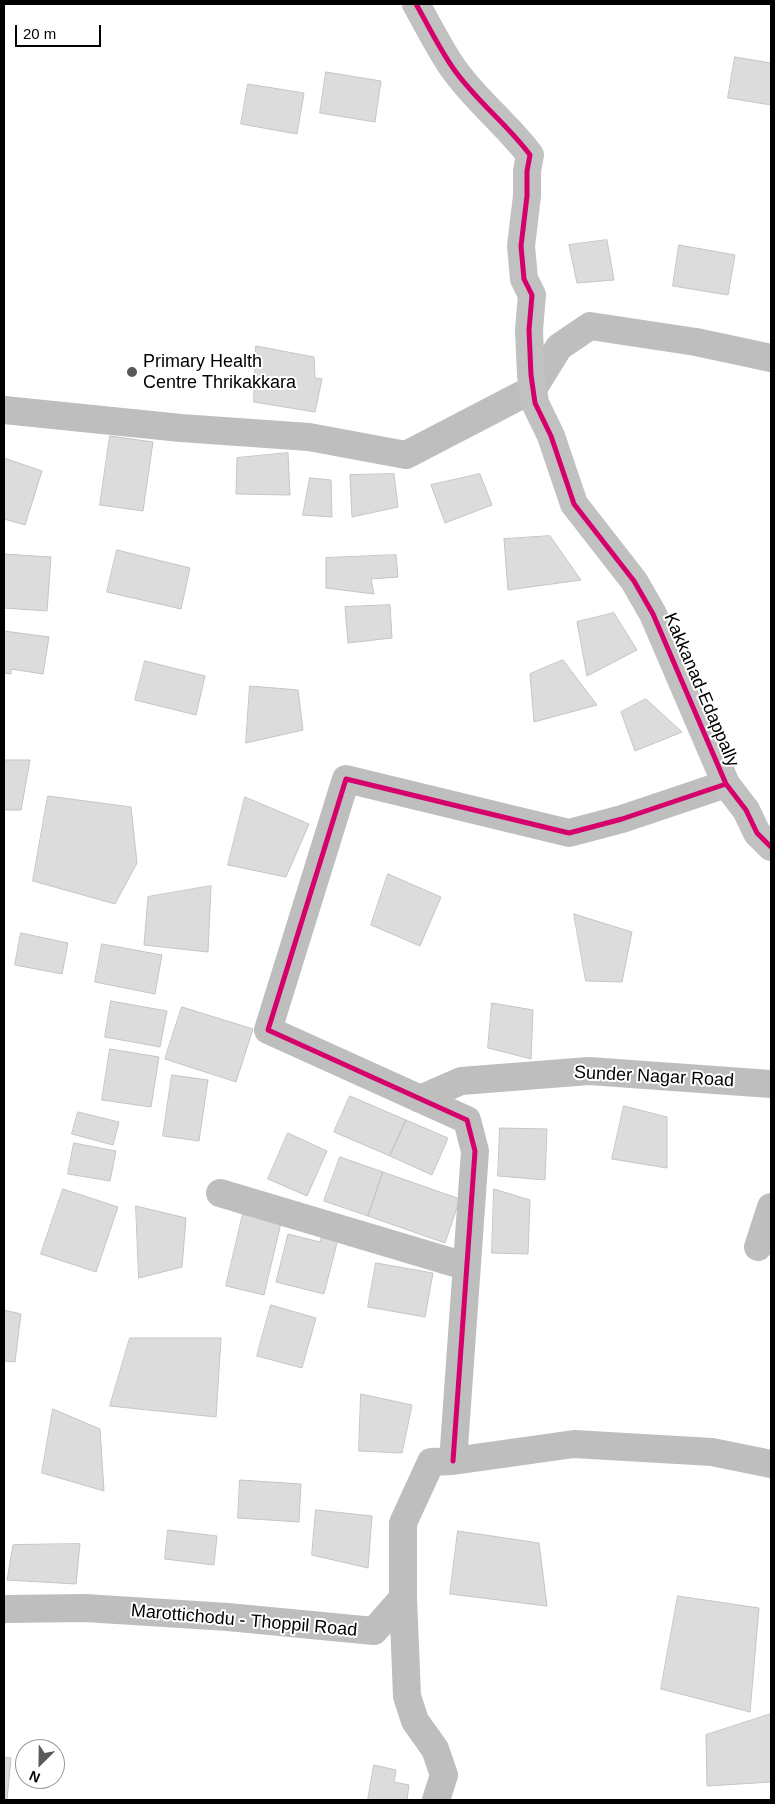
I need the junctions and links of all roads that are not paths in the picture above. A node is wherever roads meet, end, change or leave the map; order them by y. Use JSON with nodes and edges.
{"nodes":[{"id":1,"x":416,"y":4,"type":"edge"},
{"id":2,"x":771,"y":358,"type":"edge"},
{"id":3,"x":533,"y":389,"type":"junction"},
{"id":4,"x":4,"y":410,"type":"edge"},
{"id":5,"x":726,"y":784,"type":"junction"},
{"id":6,"x":771,"y":847,"type":"edge"},
{"id":7,"x":771,"y":1084,"type":"edge"},
{"id":8,"x":420,"y":1099,"type":"junction"},
{"id":9,"x":220,"y":1193,"type":"dead end"},
{"id":10,"x":771,"y":1207,"type":"edge"},
{"id":11,"x":758,"y":1247,"type":"dead end"},
{"id":12,"x":466,"y":1266,"type":"junction"},
{"id":13,"x":453,"y":1461,"type":"junction"},
{"id":14,"x":771,"y":1464,"type":"edge"},
{"id":15,"x":403,"y":1598,"type":"junction"},
{"id":16,"x":4,"y":1609,"type":"edge"},
{"id":17,"x":436,"y":1800,"type":"edge"}],
"edges":[{"from":1,"to":3,"type":"street","name":"Kakkanad-Edappally"},
{"from":2,"to":3,"type":"street"},
{"from":3,"to":4,"type":"street"},
{"from":3,"to":5,"type":"street","name":"Kakkanad-Edappally"},
{"from":5,"to":6,"type":"street","name":"Kakkanad-Edappally"},
{"from":5,"to":8,"type":"street"},
{"from":7,"to":8,"type":"street","name":"Sunder Nagar Road"},
{"from":8,"to":12,"type":"street"},
{"from":9,"to":12,"type":"street"},
{"from":10,"to":11,"type":"street"},
{"from":12,"to":13,"type":"street"},
{"from":13,"to":14,"type":"street"},
{"from":13,"to":15,"type":"street"},
{"from":15,"to":16,"type":"street","name":"Marottichodu - Thoppil Road"},
{"from":15,"to":17,"type":"street"}]}
